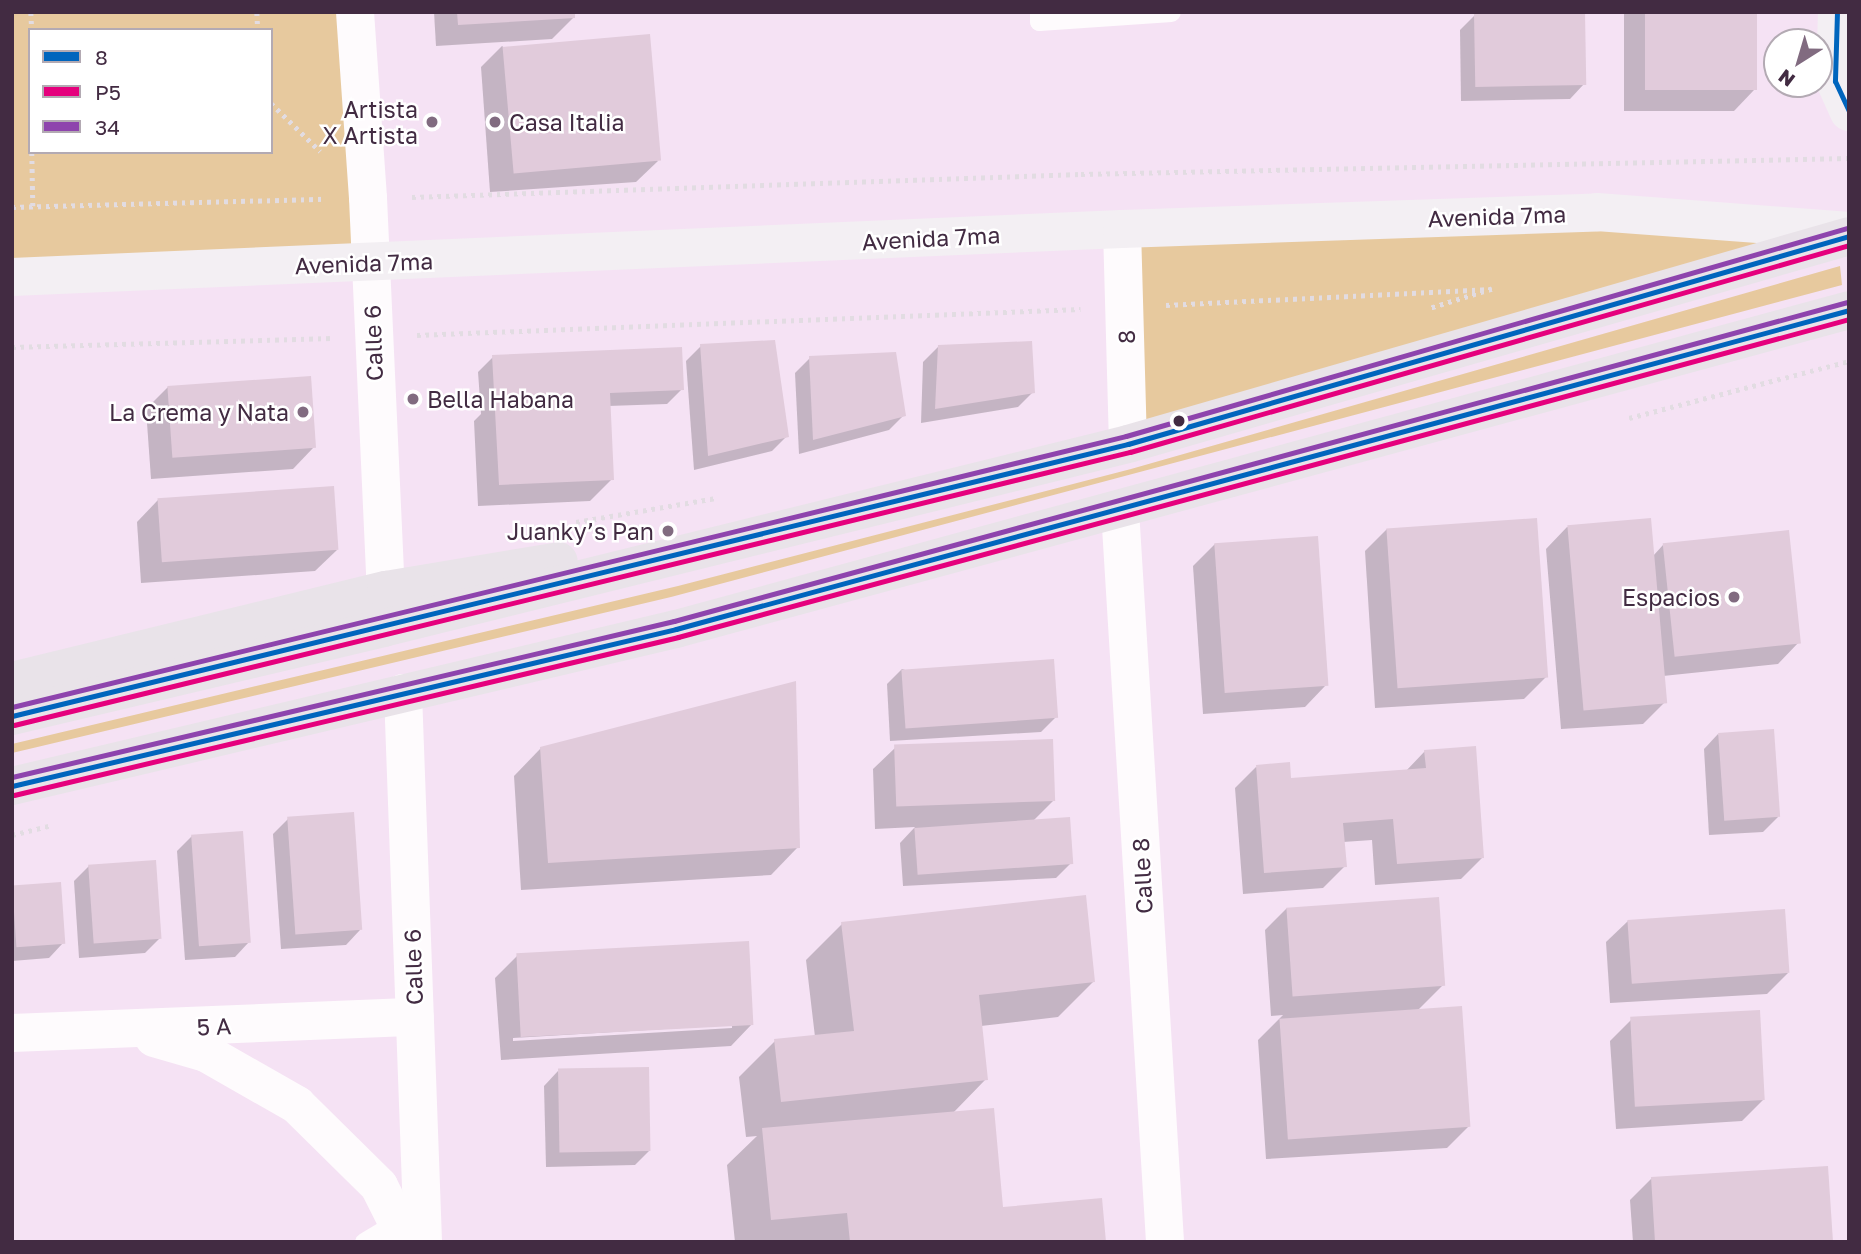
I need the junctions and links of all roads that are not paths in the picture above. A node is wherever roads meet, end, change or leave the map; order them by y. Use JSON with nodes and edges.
{"nodes":[{"id":1,"x":355,"y":12,"type":"edge"},
{"id":2,"x":1039,"y":12,"type":"edge"},
{"id":3,"x":1171,"y":12,"type":"edge"},
{"id":4,"x":1837,"y":12,"type":"edge"},
{"id":5,"x":1849,"y":112,"type":"edge"},
{"id":6,"x":1122,"y":229,"type":"junction"},
{"id":7,"x":1849,"y":233,"type":"edge"},
{"id":8,"x":370,"y":263,"type":"junction"},
{"id":9,"x":12,"y":277,"type":"edge"},
{"id":10,"x":1849,"y":310,"type":"edge"},
{"id":11,"x":1128,"y":444,"type":"junction"},
{"id":12,"x":1120,"y":510,"type":"junction"},
{"id":13,"x":851,"y":512,"type":"junction"},
{"id":14,"x":386,"y":590,"type":"junction"},
{"id":15,"x":12,"y":681,"type":"edge"},
{"id":16,"x":403,"y":693,"type":"junction"},
{"id":17,"x":12,"y":716,"type":"edge"},
{"id":18,"x":12,"y":786,"type":"edge"},
{"id":19,"x":415,"y":1017,"type":"junction"},
{"id":20,"x":125,"y":1029,"type":"junction"},
{"id":21,"x":12,"y":1033,"type":"edge"},
{"id":22,"x":409,"y":1235,"type":"edge"},
{"id":23,"x":364,"y":1242,"type":"edge"},
{"id":24,"x":1165,"y":1242,"type":"edge"}],
"edges":[{"from":1,"to":8,"type":"street","name":"Calle 6"},
{"from":2,"to":3,"type":"lane"},
{"from":4,"to":5,"type":"street"},
{"from":6,"to":7,"type":"street","name":"Avenida 7ma"},
{"from":6,"to":8,"type":"street","name":"Avenida 7ma"},
{"from":6,"to":11,"type":"street","name":"8"},
{"from":7,"to":11,"type":"main road"},
{"from":8,"to":9,"type":"street","name":"Avenida 7ma"},
{"from":8,"to":14,"type":"street","name":"Calle 6"},
{"from":10,"to":12,"type":"main road"},
{"from":11,"to":13,"type":"main road"},
{"from":12,"to":16,"type":"main road"},
{"from":12,"to":24,"type":"street","name":"Calle 8"},
{"from":13,"to":14,"type":"main road"},
{"from":13,"to":17,"type":"main road"},
{"from":14,"to":15,"type":"main road"},
{"from":16,"to":18,"type":"main road"},
{"from":16,"to":19,"type":"street","name":"Calle 6"},
{"from":19,"to":20,"type":"street","name":"5 A"},
{"from":19,"to":22,"type":"street","name":"Calle 6"},
{"from":20,"to":21,"type":"street","name":"5 A"},
{"from":20,"to":22,"type":"street"},
{"from":22,"to":23,"type":"lane"}]}
